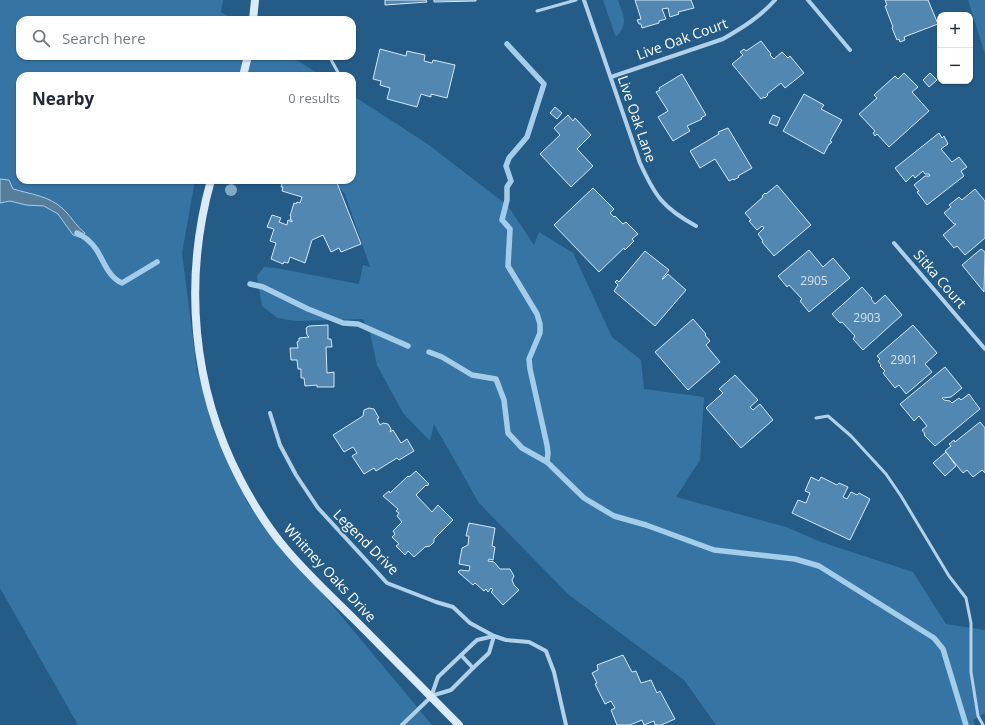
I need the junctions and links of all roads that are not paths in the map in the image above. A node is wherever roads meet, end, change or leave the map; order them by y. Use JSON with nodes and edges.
{"nodes":[{"id":1,"x":255,"y":0,"type":"edge"},
{"id":2,"x":576,"y":0,"type":"edge"},
{"id":3,"x":584,"y":0,"type":"edge"},
{"id":4,"x":774,"y":0,"type":"edge"},
{"id":5,"x":808,"y":0,"type":"edge"},
{"id":6,"x":538,"y":11,"type":"dead end"},
{"id":7,"x":253,"y":16,"type":"edge"},
{"id":8,"x":850,"y":50,"type":"dead end"},
{"id":9,"x":247,"y":60,"type":"edge"},
{"id":10,"x":331,"y":60,"type":"edge"},
{"id":11,"x":244,"y":72,"type":"edge"},
{"id":12,"x":338,"y":72,"type":"edge"},
{"id":13,"x":611,"y":76,"type":"junction"},
{"id":14,"x":210,"y":184,"type":"edge"},
{"id":15,"x":696,"y":226,"type":"dead end"},
{"id":16,"x":894,"y":243,"type":"dead end"},
{"id":17,"x":985,"y":348,"type":"edge"},
{"id":18,"x":270,"y":413,"type":"dead end"},
{"id":19,"x":816,"y":418,"type":"dead end"},
{"id":20,"x":494,"y":636,"type":"junction"},
{"id":21,"x":461,"y":655,"type":"junction"},
{"id":22,"x":473,"y":668,"type":"junction"},
{"id":23,"x":431,"y":697,"type":"junction"},
{"id":24,"x":402,"y":725,"type":"edge"},
{"id":25,"x":459,"y":725,"type":"edge"},
{"id":26,"x":566,"y":725,"type":"edge"},
{"id":27,"x":983,"y":725,"type":"edge"}],
"edges":[{"from":1,"to":7,"type":"street"},
{"from":2,"to":6,"type":"lane"},
{"from":3,"to":13,"type":"street","name":"Live Oak Lane"},
{"from":4,"to":13,"type":"street","name":"Live Oak Court"},
{"from":5,"to":8,"type":"street"},
{"from":9,"to":11,"type":"street"},
{"from":10,"to":12,"type":"lane"},
{"from":13,"to":15,"type":"street","name":"Live Oak Lane"},
{"from":14,"to":23,"type":"street","name":"Whitney Oaks Drive"},
{"from":16,"to":17,"type":"street","name":"Sitka Court"},
{"from":18,"to":20,"type":"street","name":"Legend Drive"},
{"from":19,"to":27,"type":"lane"},
{"from":20,"to":21,"type":"street"},
{"from":20,"to":22,"type":"street"},
{"from":20,"to":26,"type":"street","name":"Legend Drive"},
{"from":21,"to":22,"type":"street"},
{"from":21,"to":23,"type":"street"},
{"from":22,"to":23,"type":"street"},
{"from":23,"to":24,"type":"street"},
{"from":23,"to":25,"type":"street","name":"Whitney Oaks Drive"}]}
